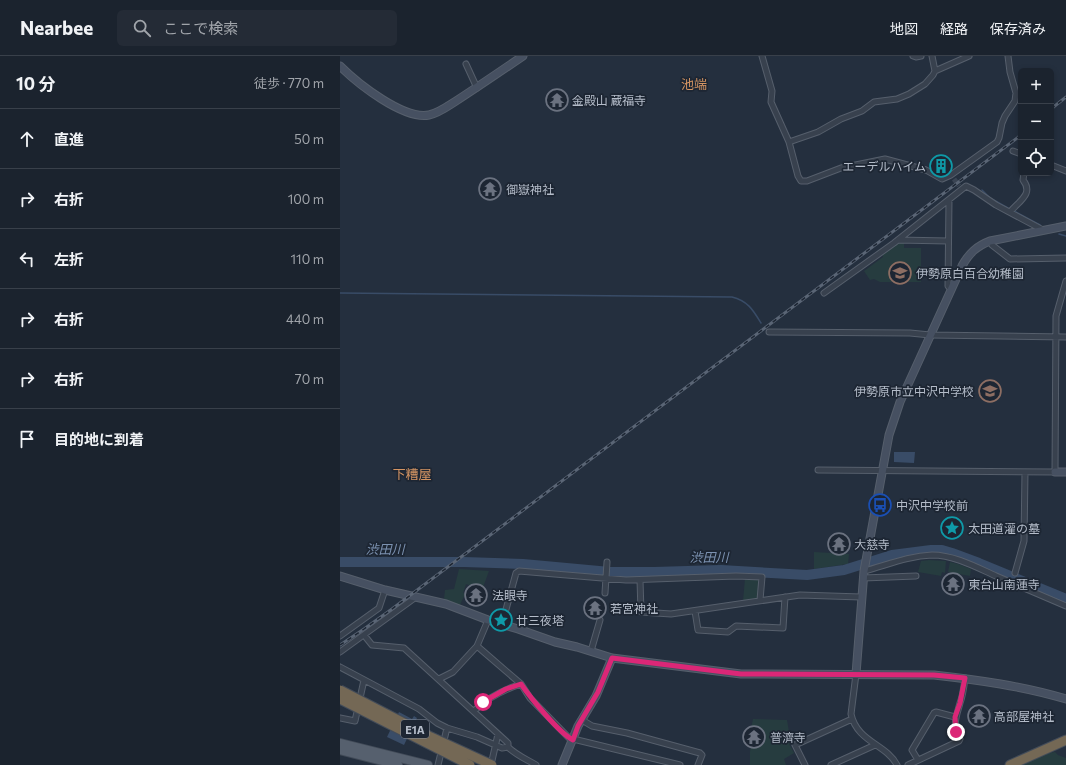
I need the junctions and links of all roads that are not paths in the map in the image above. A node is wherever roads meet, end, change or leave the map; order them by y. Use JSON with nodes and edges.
{"nodes":[{"id":1,"x":523,"y":56,"type":"edge"},
{"id":2,"x":762,"y":56,"type":"edge"},
{"id":3,"x":912,"y":56,"type":"edge"},
{"id":4,"x":921,"y":56,"type":"edge"},
{"id":5,"x":932,"y":56,"type":"edge"},
{"id":6,"x":969,"y":56,"type":"edge"},
{"id":7,"x":1008,"y":56,"type":"edge"},
{"id":8,"x":466,"y":64,"type":"dead end"},
{"id":9,"x":341,"y":70,"type":"edge"},
{"id":10,"x":935,"y":71,"type":"junction"},
{"id":11,"x":477,"y":88,"type":"junction"},
{"id":12,"x":789,"y":142,"type":"junction"},
{"id":13,"x":1013,"y":151,"type":"dead end"},
{"id":14,"x":1018,"y":153,"type":"edge"},
{"id":15,"x":1054,"y":166,"type":"edge"},
{"id":16,"x":1066,"y":171,"type":"edge"},
{"id":17,"x":1024,"y":176,"type":"edge"},
{"id":18,"x":948,"y":200,"type":"junction"},
{"id":19,"x":1010,"y":212,"type":"junction"},
{"id":20,"x":1066,"y":226,"type":"edge"},
{"id":21,"x":1043,"y":230,"type":"junction"},
{"id":22,"x":898,"y":240,"type":"junction"},
{"id":23,"x":948,"y":241,"type":"junction"},
{"id":24,"x":990,"y":241,"type":"junction"},
{"id":25,"x":1066,"y":258,"type":"edge"},
{"id":26,"x":1066,"y":281,"type":"edge"},
{"id":27,"x":951,"y":289,"type":"junction"},
{"id":28,"x":824,"y":293,"type":"dead end"},
{"id":29,"x":769,"y":332,"type":"dead end"},
{"id":30,"x":930,"y":336,"type":"junction"},
{"id":31,"x":1056,"y":337,"type":"junction"},
{"id":32,"x":1066,"y":337,"type":"edge"},
{"id":33,"x":818,"y":470,"type":"dead end"},
{"id":34,"x":882,"y":471,"type":"junction"},
{"id":35,"x":1025,"y":472,"type":"junction"},
{"id":36,"x":1055,"y":472,"type":"junction"},
{"id":37,"x":1066,"y":472,"type":"edge"},
{"id":38,"x":607,"y":562,"type":"dead end"},
{"id":39,"x":864,"y":573,"type":"junction"},
{"id":40,"x":1015,"y":573,"type":"dead end"},
{"id":41,"x":340,"y":576,"type":"edge"},
{"id":42,"x":916,"y":576,"type":"dead end"},
{"id":43,"x":606,"y":578,"type":"junction"},
{"id":44,"x":640,"y":580,"type":"junction"},
{"id":45,"x":385,"y":590,"type":"junction"},
{"id":46,"x":605,"y":593,"type":"dead end"},
{"id":47,"x":416,"y":597,"type":"junction"},
{"id":48,"x":785,"y":597,"type":"junction"},
{"id":49,"x":861,"y":597,"type":"junction"},
{"id":50,"x":760,"y":600,"type":"junction"},
{"id":51,"x":1066,"y":606,"type":"edge"},
{"id":52,"x":695,"y":611,"type":"junction"},
{"id":53,"x":488,"y":620,"type":"junction"},
{"id":54,"x":600,"y":620,"type":"dead end"},
{"id":55,"x":502,"y":624,"type":"junction"},
{"id":56,"x":364,"y":635,"type":"junction"},
{"id":57,"x":340,"y":636,"type":"edge"},
{"id":58,"x":477,"y":646,"type":"junction"},
{"id":59,"x":591,"y":651,"type":"junction"},
{"id":60,"x":340,"y":652,"type":"edge"},
{"id":61,"x":612,"y":658,"type":"junction"},
{"id":62,"x":340,"y":667,"type":"edge"},
{"id":63,"x":856,"y":674,"type":"junction"},
{"id":64,"x":965,"y":678,"type":"junction"},
{"id":65,"x":438,"y":679,"type":"junction"},
{"id":66,"x":364,"y":680,"type":"junction"},
{"id":67,"x":521,"y":684,"type":"junction"},
{"id":68,"x":340,"y":690,"type":"edge"},
{"id":69,"x":340,"y":699,"type":"edge"},
{"id":70,"x":1066,"y":699,"type":"edge"},
{"id":71,"x":474,"y":711,"type":"junction"},
{"id":72,"x":955,"y":717,"type":"junction"},
{"id":73,"x":340,"y":718,"type":"edge"},
{"id":74,"x":852,"y":719,"type":"junction"},
{"id":75,"x":582,"y":720,"type":"junction"},
{"id":76,"x":447,"y":728,"type":"junction"},
{"id":77,"x":498,"y":734,"type":"junction"},
{"id":78,"x":573,"y":740,"type":"junction"},
{"id":79,"x":1066,"y":740,"type":"edge"},
{"id":80,"x":340,"y":743,"type":"edge"},
{"id":81,"x":496,"y":745,"type":"junction"},
{"id":82,"x":874,"y":745,"type":"junction"},
{"id":83,"x":508,"y":747,"type":"junction"},
{"id":84,"x":340,"y":750,"type":"edge"},
{"id":85,"x":654,"y":758,"type":"junction"},
{"id":86,"x":918,"y":760,"type":"junction"},
{"id":87,"x":398,"y":765,"type":"edge"},
{"id":88,"x":428,"y":765,"type":"edge"},
{"id":89,"x":438,"y":765,"type":"edge"},
{"id":90,"x":470,"y":765,"type":"edge"},
{"id":91,"x":491,"y":765,"type":"edge"},
{"id":92,"x":536,"y":765,"type":"edge"},
{"id":93,"x":562,"y":765,"type":"edge"},
{"id":94,"x":653,"y":765,"type":"edge"},
{"id":95,"x":680,"y":765,"type":"edge"},
{"id":96,"x":698,"y":765,"type":"edge"},
{"id":97,"x":805,"y":765,"type":"edge"},
{"id":98,"x":831,"y":765,"type":"edge"},
{"id":99,"x":897,"y":765,"type":"edge"},
{"id":100,"x":908,"y":765,"type":"edge"},
{"id":101,"x":1010,"y":765,"type":"edge"}],
"edges":[{"from":1,"to":11,"type":"street"},
{"from":2,"to":12,"type":"street"},
{"from":3,"to":4,"type":"street"},
{"from":5,"to":10,"type":"street"},
{"from":6,"to":10,"type":"street"},
{"from":7,"to":12,"type":"street"},
{"from":8,"to":11,"type":"street"},
{"from":9,"to":11,"type":"street"},
{"from":10,"to":12,"type":"street"},
{"from":13,"to":14,"type":"street"},
{"from":15,"to":16,"type":"street"},
{"from":17,"to":19,"type":"street"},
{"from":18,"to":19,"type":"street"},
{"from":18,"to":22,"type":"street"},
{"from":18,"to":23,"type":"street"},
{"from":19,"to":21,"type":"street"},
{"from":20,"to":21,"type":"street"},
{"from":21,"to":24,"type":"street"},
{"from":22,"to":23,"type":"street"},
{"from":22,"to":28,"type":"street"},
{"from":23,"to":27,"type":"street"},
{"from":24,"to":25,"type":"street"},
{"from":24,"to":27,"type":"street"},
{"from":26,"to":31,"type":"street"},
{"from":27,"to":30,"type":"street"},
{"from":29,"to":30,"type":"street"},
{"from":30,"to":31,"type":"street"},
{"from":30,"to":34,"type":"street"},
{"from":31,"to":32,"type":"street"},
{"from":31,"to":36,"type":"street"},
{"from":33,"to":34,"type":"street"},
{"from":34,"to":35,"type":"street"},
{"from":34,"to":39,"type":"street"},
{"from":35,"to":36,"type":"street"},
{"from":35,"to":40,"type":"street"},
{"from":36,"to":37,"type":"street"},
{"from":38,"to":43,"type":"street"},
{"from":39,"to":42,"type":"street"},
{"from":39,"to":49,"type":"street"},
{"from":39,"to":51,"type":"street"},
{"from":41,"to":45,"type":"street"},
{"from":43,"to":44,"type":"street"},
{"from":43,"to":46,"type":"street"},
{"from":43,"to":55,"type":"street"},
{"from":44,"to":50,"type":"street"},
{"from":44,"to":52,"type":"street"},
{"from":45,"to":47,"type":"street"},
{"from":45,"to":57,"type":"street"},
{"from":47,"to":53,"type":"street"},
{"from":47,"to":56,"type":"street"},
{"from":48,"to":49,"type":"street"},
{"from":48,"to":50,"type":"street"},
{"from":48,"to":52,"type":"street"},
{"from":49,"to":63,"type":"street"},
{"from":50,"to":52,"type":"street"},
{"from":53,"to":55,"type":"street"},
{"from":53,"to":58,"type":"street"},
{"from":54,"to":59,"type":"street"},
{"from":55,"to":59,"type":"street"},
{"from":56,"to":60,"type":"street"},
{"from":56,"to":65,"type":"street"},
{"from":58,"to":65,"type":"street"},
{"from":58,"to":67,"type":"street"},
{"from":59,"to":61,"type":"street"},
{"from":61,"to":63,"type":"street"},
{"from":61,"to":75,"type":"street"},
{"from":62,"to":66,"type":"street"},
{"from":63,"to":64,"type":"street"},
{"from":63,"to":74,"type":"street"},
{"from":64,"to":70,"type":"street"},
{"from":64,"to":72,"type":"street"},
{"from":65,"to":71,"type":"street"},
{"from":66,"to":73,"type":"street"},
{"from":66,"to":76,"type":"street"},
{"from":67,"to":71,"type":"street"},
{"from":67,"to":78,"type":"street"},
{"from":68,"to":91,"type":"highway","number":"E1A","bridge":true},
{"from":69,"to":90,"type":"highway","number":"E1A","bridge":true},
{"from":71,"to":77,"type":"street"},
{"from":72,"to":86,"type":"street"},
{"from":72,"to":86,"type":"street"},
{"from":74,"to":82,"type":"street"},
{"from":74,"to":97,"type":"street"},
{"from":75,"to":78,"type":"street"},
{"from":75,"to":96,"type":"street"},
{"from":76,"to":81,"type":"street"},
{"from":76,"to":89,"type":"street"},
{"from":77,"to":81,"type":"street"},
{"from":77,"to":83,"type":"street"},
{"from":78,"to":85,"type":"street"},
{"from":78,"to":93,"type":"street"},
{"from":79,"to":101,"type":"highway"},
{"from":80,"to":88,"type":"main road"},
{"from":81,"to":83,"type":"street"},
{"from":81,"to":91,"type":"street"},
{"from":82,"to":98,"type":"street"},
{"from":82,"to":99,"type":"street"},
{"from":83,"to":92,"type":"street"},
{"from":84,"to":87,"type":"main road"},
{"from":85,"to":94,"type":"street"},
{"from":85,"to":95,"type":"street"},
{"from":86,"to":100,"type":"street"}]}
